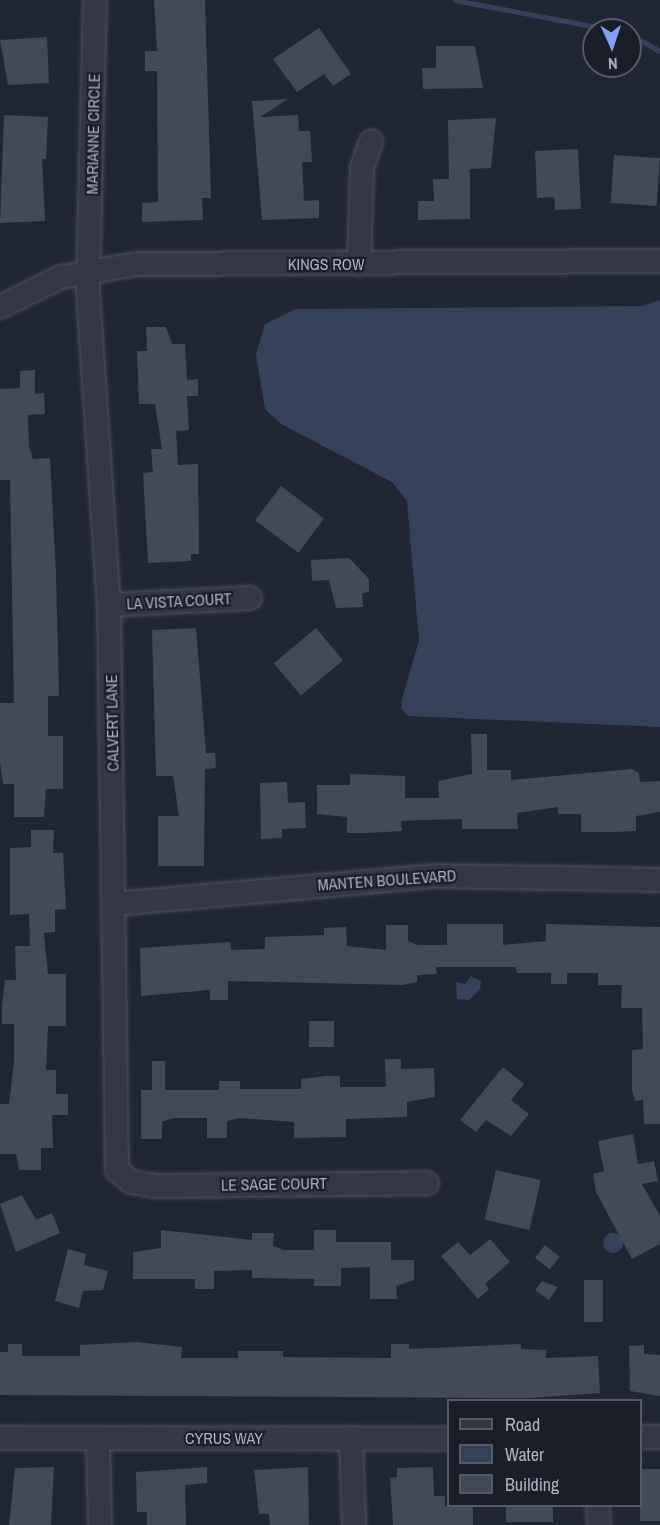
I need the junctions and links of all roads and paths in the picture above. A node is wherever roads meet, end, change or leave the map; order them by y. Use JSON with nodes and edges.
{"nodes":[{"id":1,"x":95,"y":0,"type":"edge"},
{"id":2,"x":371,"y":142,"type":"dead end"},
{"id":3,"x":660,"y":261,"type":"edge"},
{"id":4,"x":359,"y":264,"type":"junction"},
{"id":5,"x":90,"y":269,"type":"junction"},
{"id":6,"x":0,"y":307,"type":"edge"},
{"id":7,"x":250,"y":598,"type":"dead end"},
{"id":8,"x":109,"y":605,"type":"junction"},
{"id":9,"x":660,"y":880,"type":"edge"},
{"id":10,"x":114,"y":904,"type":"junction"},
{"id":11,"x":122,"y":1178,"type":"joint"},
{"id":12,"x":427,"y":1183,"type":"dead end"},
{"id":13,"x":98,"y":1437,"type":"junction"},
{"id":14,"x":642,"y":1437,"type":"edge"},
{"id":15,"x":660,"y":1437,"type":"edge"},
{"id":16,"x":0,"y":1438,"type":"edge"},
{"id":17,"x":351,"y":1438,"type":"junction"},
{"id":18,"x":447,"y":1438,"type":"edge"},
{"id":19,"x":598,"y":1507,"type":"edge"},
{"id":20,"x":100,"y":1525,"type":"edge"},
{"id":21,"x":354,"y":1525,"type":"edge"},
{"id":22,"x":599,"y":1525,"type":"edge"}],
"edges":[{"from":1,"to":5,"type":"street","name":"MARIANNE CIRCLE"},
{"from":2,"to":4,"type":"street"},
{"from":3,"to":4,"type":"street","name":"KINGS ROW"},
{"from":4,"to":5,"type":"street","name":"KINGS ROW"},
{"from":5,"to":6,"type":"street","name":"KINGS ROW"},
{"from":5,"to":8,"type":"street","name":"CALVERT LANE"},
{"from":7,"to":8,"type":"street","name":"LA VISTA COURT"},
{"from":8,"to":10,"type":"street","name":"CALVERT LANE"},
{"from":9,"to":10,"type":"street","name":"MANTEN BOULEVARD"},
{"from":10,"to":11,"type":"street","name":"CALVERT LANE"},
{"from":11,"to":12,"type":"street","name":"LE SAGE COURT"},
{"from":13,"to":16,"type":"street","name":"CYRUS WAY"},
{"from":13,"to":17,"type":"street","name":"CYRUS WAY"},
{"from":13,"to":20,"type":"street"},
{"from":14,"to":15,"type":"street"},
{"from":17,"to":18,"type":"street","name":"CYRUS WAY"},
{"from":17,"to":21,"type":"street"},
{"from":19,"to":22,"type":"street"}]}
